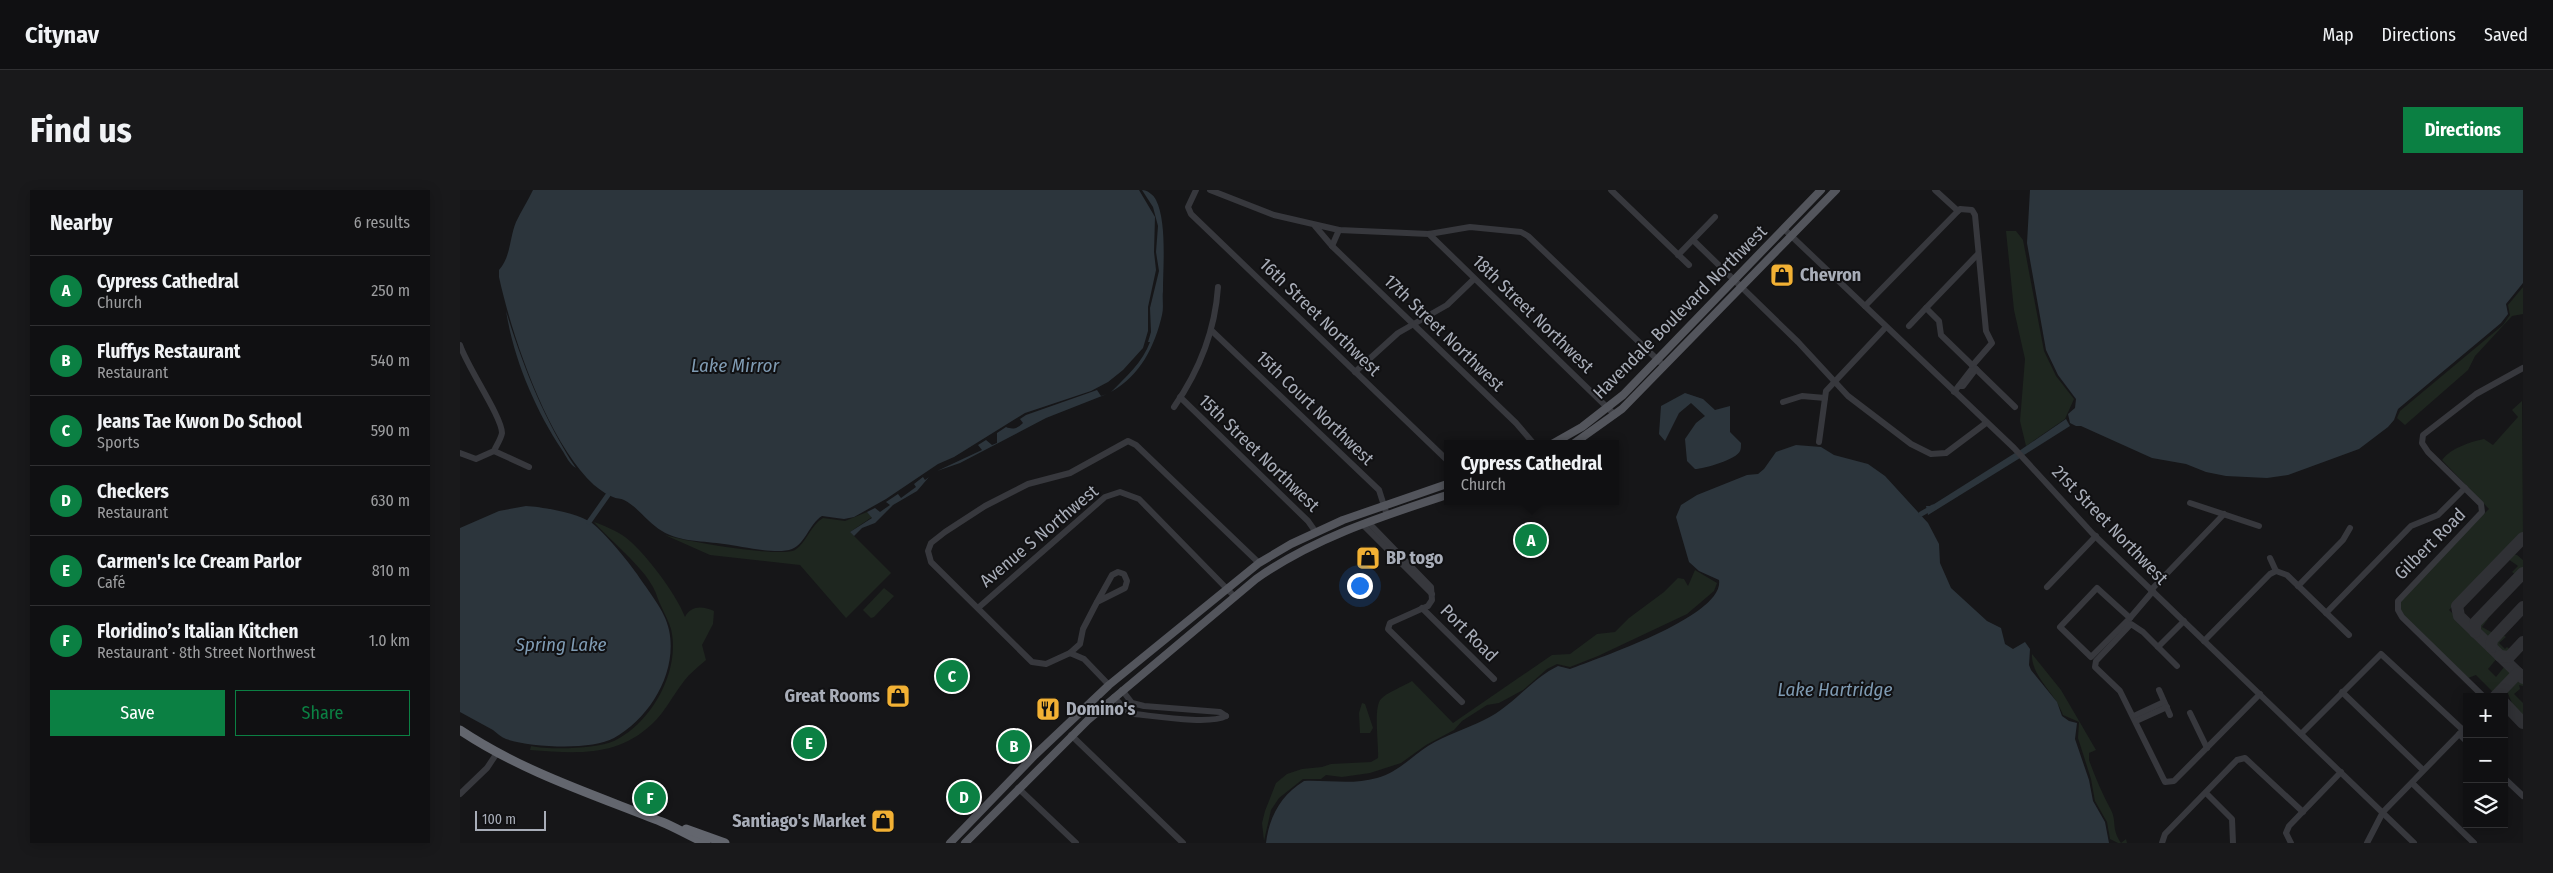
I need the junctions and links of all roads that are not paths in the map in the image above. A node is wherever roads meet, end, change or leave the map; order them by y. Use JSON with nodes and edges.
{"nodes":[{"id":1,"x":1196,"y":190,"type":"edge"},
{"id":2,"x":1210,"y":190,"type":"edge"},
{"id":3,"x":1611,"y":190,"type":"edge"},
{"id":4,"x":1821,"y":190,"type":"edge"},
{"id":5,"x":1836,"y":190,"type":"edge"},
{"id":6,"x":1935,"y":190,"type":"edge"},
{"id":7,"x":1958,"y":211,"type":"junction"},
{"id":8,"x":1715,"y":217,"type":"dead end"},
{"id":9,"x":1315,"y":226,"type":"junction"},
{"id":10,"x":1784,"y":229,"type":"junction"},
{"id":11,"x":1338,"y":230,"type":"junction"},
{"id":12,"x":1429,"y":234,"type":"junction"},
{"id":13,"x":1791,"y":236,"type":"junction"},
{"id":14,"x":1693,"y":240,"type":"junction"},
{"id":15,"x":1332,"y":246,"type":"junction"},
{"id":16,"x":1978,"y":254,"type":"junction"},
{"id":17,"x":1678,"y":255,"type":"junction"},
{"id":18,"x":1689,"y":265,"type":"dead end"},
{"id":19,"x":1474,"y":279,"type":"junction"},
{"id":20,"x":1734,"y":280,"type":"junction"},
{"id":21,"x":1218,"y":287,"type":"dead end"},
{"id":22,"x":1742,"y":287,"type":"junction"},
{"id":23,"x":1865,"y":306,"type":"junction"},
{"id":24,"x":1926,"y":308,"type":"junction"},
{"id":25,"x":1412,"y":323,"type":"junction"},
{"id":26,"x":1909,"y":326,"type":"dead end"},
{"id":27,"x":1886,"y":327,"type":"junction"},
{"id":28,"x":1211,"y":330,"type":"junction"},
{"id":29,"x":460,"y":345,"type":"edge"},
{"id":30,"x":1658,"y":360,"type":"junction"},
{"id":31,"x":1665,"y":367,"type":"junction"},
{"id":32,"x":1974,"y":368,"type":"junction"},
{"id":33,"x":2523,"y":368,"type":"edge"},
{"id":34,"x":1355,"y":372,"type":"junction"},
{"id":35,"x":1833,"y":382,"type":"junction"},
{"id":36,"x":1954,"y":392,"type":"junction"},
{"id":37,"x":1180,"y":398,"type":"junction"},
{"id":38,"x":1825,"y":398,"type":"junction"},
{"id":39,"x":1783,"y":402,"type":"dead end"},
{"id":40,"x":1174,"y":407,"type":"dead end"},
{"id":41,"x":2015,"y":407,"type":"dead end"},
{"id":42,"x":1608,"y":408,"type":"junction"},
{"id":43,"x":1615,"y":415,"type":"junction"},
{"id":44,"x":1986,"y":423,"type":"junction"},
{"id":45,"x":1531,"y":440,"type":"edge"},
{"id":46,"x":1559,"y":440,"type":"edge"},
{"id":47,"x":1579,"y":440,"type":"edge"},
{"id":48,"x":1819,"y":442,"type":"dead end"},
{"id":49,"x":494,"y":451,"type":"junction"},
{"id":50,"x":460,"y":453,"type":"edge"},
{"id":51,"x":1444,"y":457,"type":"edge"},
{"id":52,"x":529,"y":467,"type":"dead end"},
{"id":53,"x":1444,"y":485,"type":"edge"},
{"id":54,"x":2465,"y":488,"type":"junction"},
{"id":55,"x":1444,"y":496,"type":"edge"},
{"id":56,"x":2190,"y":503,"type":"dead end"},
{"id":57,"x":1385,"y":506,"type":"junction"},
{"id":58,"x":2224,"y":514,"type":"junction"},
{"id":59,"x":1387,"y":515,"type":"junction"},
{"id":60,"x":1365,"y":523,"type":"junction"},
{"id":61,"x":2259,"y":526,"type":"dead end"},
{"id":62,"x":2350,"y":528,"type":"dead end"},
{"id":63,"x":1315,"y":532,"type":"junction"},
{"id":64,"x":2096,"y":536,"type":"junction"},
{"id":65,"x":2270,"y":558,"type":"dead end"},
{"id":66,"x":1259,"y":562,"type":"junction"},
{"id":67,"x":1276,"y":565,"type":"junction"},
{"id":68,"x":2276,"y":571,"type":"junction"},
{"id":69,"x":2298,"y":586,"type":"junction"},
{"id":70,"x":2047,"y":587,"type":"dead end"},
{"id":71,"x":1226,"y":588,"type":"junction"},
{"id":72,"x":2152,"y":590,"type":"junction"},
{"id":73,"x":1234,"y":596,"type":"junction"},
{"id":74,"x":1097,"y":602,"type":"junction"},
{"id":75,"x":978,"y":608,"type":"junction"},
{"id":76,"x":1422,"y":608,"type":"junction"},
{"id":77,"x":2326,"y":613,"type":"junction"},
{"id":78,"x":2130,"y":618,"type":"junction"},
{"id":79,"x":2182,"y":619,"type":"junction"},
{"id":80,"x":2349,"y":635,"type":"dead end"},
{"id":81,"x":2204,"y":641,"type":"junction"},
{"id":82,"x":1080,"y":644,"type":"junction"},
{"id":83,"x":2157,"y":646,"type":"junction"},
{"id":84,"x":1070,"y":653,"type":"junction"},
{"id":85,"x":1084,"y":659,"type":"junction"},
{"id":86,"x":1135,"y":664,"type":"junction"},
{"id":87,"x":2178,"y":666,"type":"dead end"},
{"id":88,"x":1494,"y":679,"type":"dead end"},
{"id":89,"x":1109,"y":685,"type":"junction"},
{"id":90,"x":1122,"y":690,"type":"junction"},
{"id":91,"x":2159,"y":690,"type":"dead end"},
{"id":92,"x":2342,"y":692,"type":"junction"},
{"id":93,"x":2480,"y":693,"type":"edge"},
{"id":94,"x":2260,"y":694,"type":"junction"},
{"id":95,"x":1114,"y":697,"type":"junction"},
{"id":96,"x":1462,"y":702,"type":"dead end"},
{"id":97,"x":2166,"y":705,"type":"junction"},
{"id":98,"x":1101,"y":708,"type":"junction"},
{"id":99,"x":2190,"y":713,"type":"dead end"},
{"id":100,"x":2170,"y":715,"type":"dead end"},
{"id":101,"x":2135,"y":719,"type":"junction"},
{"id":102,"x":460,"y":730,"type":"edge"},
{"id":103,"x":2463,"y":730,"type":"edge"},
{"id":104,"x":2301,"y":734,"type":"junction"},
{"id":105,"x":1071,"y":735,"type":"junction"},
{"id":106,"x":2207,"y":748,"type":"junction"},
{"id":107,"x":497,"y":753,"type":"junction"},
{"id":108,"x":2424,"y":770,"type":"junction"},
{"id":109,"x":2341,"y":772,"type":"junction"},
{"id":110,"x":1010,"y":781,"type":"junction"},
{"id":111,"x":2508,"y":782,"type":"edge"},
{"id":112,"x":2412,"y":783,"type":"junction"},
{"id":113,"x":1018,"y":788,"type":"junction"},
{"id":114,"x":2206,"y":793,"type":"junction"},
{"id":115,"x":460,"y":794,"type":"edge"},
{"id":116,"x":2523,"y":796,"type":"edge"},
{"id":117,"x":2303,"y":812,"type":"junction"},
{"id":118,"x":2383,"y":812,"type":"junction"},
{"id":119,"x":675,"y":827,"type":"junction"},
{"id":120,"x":959,"y":834,"type":"junction"},
{"id":121,"x":967,"y":842,"type":"edge"},
{"id":122,"x":706,"y":843,"type":"edge"},
{"id":123,"x":726,"y":843,"type":"edge"},
{"id":124,"x":950,"y":843,"type":"edge"},
{"id":125,"x":1076,"y":843,"type":"edge"},
{"id":126,"x":1183,"y":843,"type":"edge"},
{"id":127,"x":2162,"y":843,"type":"edge"},
{"id":128,"x":2233,"y":843,"type":"edge"},
{"id":129,"x":2291,"y":843,"type":"edge"},
{"id":130,"x":2367,"y":843,"type":"edge"},
{"id":131,"x":2414,"y":843,"type":"edge"},
{"id":132,"x":2474,"y":843,"type":"edge"}],
"edges":[{"from":1,"to":34,"type":"street","name":"16th Street Northwest"},
{"from":2,"to":9,"type":"street"},
{"from":3,"to":17,"type":"street"},
{"from":4,"to":10,"type":"main road","name":"Havendale Boulevard Northwest"},
{"from":5,"to":13,"type":"main road","name":"Havendale Boulevard Northwest"},
{"from":6,"to":7,"type":"street"},
{"from":7,"to":16,"type":"street"},
{"from":7,"to":23,"type":"street"},
{"from":8,"to":14,"type":"street"},
{"from":9,"to":11,"type":"street"},
{"from":9,"to":15,"type":"street","name":"17th Street Northwest"},
{"from":10,"to":13,"type":"street","name":"21st Street Northwest"},
{"from":10,"to":20,"type":"main road","name":"Havendale Boulevard Northwest"},
{"from":11,"to":12,"type":"street"},
{"from":11,"to":15,"type":"street"},
{"from":12,"to":19,"type":"street","name":"18th Street Northwest"},
{"from":12,"to":30,"type":"street"},
{"from":13,"to":22,"type":"main road","name":"Havendale Boulevard Northwest"},
{"from":13,"to":23,"type":"street","name":"21st Street Northwest"},
{"from":14,"to":17,"type":"street"},
{"from":14,"to":20,"type":"street"},
{"from":15,"to":25,"type":"street","name":"17th Street Northwest"},
{"from":16,"to":24,"type":"street"},
{"from":16,"to":32,"type":"street"},
{"from":17,"to":18,"type":"street"},
{"from":19,"to":25,"type":"street"},
{"from":19,"to":42,"type":"street","name":"18th Street Northwest"},
{"from":20,"to":22,"type":"street"},
{"from":20,"to":30,"type":"main road","name":"Havendale Boulevard Northwest"},
{"from":21,"to":28,"type":"street"},
{"from":22,"to":31,"type":"main road","name":"Havendale Boulevard Northwest"},
{"from":22,"to":35,"type":"street"},
{"from":23,"to":27,"type":"street","name":"21st Street Northwest"},
{"from":24,"to":26,"type":"street"},
{"from":24,"to":32,"type":"street"},
{"from":25,"to":34,"type":"street"},
{"from":25,"to":45,"type":"street","name":"17th Street Northwest"},
{"from":27,"to":35,"type":"street"},
{"from":27,"to":36,"type":"street","name":"21st Street Northwest"},
{"from":28,"to":37,"type":"street"},
{"from":28,"to":57,"type":"street","name":"15th Court Northwest"},
{"from":29,"to":49,"type":"street"},
{"from":30,"to":31,"type":"street"},
{"from":30,"to":42,"type":"main road","name":"Havendale Boulevard Northwest"},
{"from":31,"to":43,"type":"main road","name":"Havendale Boulevard Northwest"},
{"from":32,"to":36,"type":"street"},
{"from":32,"to":41,"type":"street"},
{"from":33,"to":54,"type":"street","name":"Gilbert Road"},
{"from":34,"to":51,"type":"street","name":"16th Street Northwest"},
{"from":35,"to":38,"type":"street"},
{"from":35,"to":44,"type":"street"},
{"from":36,"to":44,"type":"street","name":"21st Street Northwest"},
{"from":37,"to":40,"type":"street"},
{"from":37,"to":63,"type":"street","name":"15th Street Northwest"},
{"from":38,"to":39,"type":"street"},
{"from":38,"to":48,"type":"street"},
{"from":42,"to":43,"type":"street","name":"18th Street Northwest"},
{"from":42,"to":46,"type":"main road","name":"Havendale Boulevard Northwest"},
{"from":43,"to":47,"type":"main road","name":"Havendale Boulevard Northwest"},
{"from":44,"to":64,"type":"street","name":"21st Street Northwest"},
{"from":49,"to":50,"type":"street"},
{"from":49,"to":52,"type":"street"},
{"from":53,"to":57,"type":"main road"},
{"from":54,"to":77,"type":"street"},
{"from":54,"to":93,"type":"street","name":"Gilbert Road"},
{"from":55,"to":59,"type":"main road"},
{"from":56,"to":58,"type":"street"},
{"from":57,"to":59,"type":"street","name":"15th Court Northwest"},
{"from":57,"to":63,"type":"main road"},
{"from":58,"to":61,"type":"street"},
{"from":58,"to":72,"type":"street"},
{"from":59,"to":60,"type":"main road"},
{"from":60,"to":67,"type":"main road"},
{"from":60,"to":76,"type":"street"},
{"from":62,"to":69,"type":"street"},
{"from":63,"to":66,"type":"main road"},
{"from":63,"to":67,"type":"main road"},
{"from":64,"to":70,"type":"street"},
{"from":64,"to":72,"type":"street","name":"21st Street Northwest"},
{"from":65,"to":68,"type":"street"},
{"from":66,"to":71,"type":"main road"},
{"from":66,"to":75,"type":"street"},
{"from":67,"to":73,"type":"main road"},
{"from":68,"to":69,"type":"street"},
{"from":68,"to":81,"type":"street"},
{"from":69,"to":77,"type":"street"},
{"from":71,"to":73,"type":"street"},
{"from":71,"to":75,"type":"street","name":"Avenue S Northwest"},
{"from":71,"to":86,"type":"main road"},
{"from":72,"to":78,"type":"street"},
{"from":72,"to":79,"type":"street","name":"21st Street Northwest"},
{"from":73,"to":90,"type":"main road"},
{"from":74,"to":74,"type":"street"},
{"from":74,"to":82,"type":"street"},
{"from":75,"to":84,"type":"street"},
{"from":76,"to":88,"type":"street","name":"Port Road"},
{"from":76,"to":96,"type":"street"},
{"from":77,"to":80,"type":"street"},
{"from":78,"to":78,"type":"street"},
{"from":79,"to":81,"type":"street","name":"21st Street Northwest"},
{"from":79,"to":83,"type":"street"},
{"from":81,"to":94,"type":"street","name":"21st Street Northwest"},
{"from":82,"to":84,"type":"street"},
{"from":82,"to":85,"type":"street"},
{"from":83,"to":87,"type":"street"},
{"from":83,"to":101,"type":"street"},
{"from":84,"to":85,"type":"street"},
{"from":85,"to":89,"type":"street"},
{"from":86,"to":89,"type":"main road"},
{"from":86,"to":95,"type":"main road"},
{"from":89,"to":98,"type":"main road"},
{"from":89,"to":110,"type":"main road"},
{"from":90,"to":95,"type":"main road"},
{"from":90,"to":95,"type":"street"},
{"from":91,"to":97,"type":"street"},
{"from":92,"to":103,"type":"street"},
{"from":92,"to":104,"type":"street"},
{"from":92,"to":108,"type":"street"},
{"from":94,"to":104,"type":"street","name":"21st Street Northwest"},
{"from":94,"to":106,"type":"street"},
{"from":95,"to":98,"type":"main road"},
{"from":97,"to":100,"type":"street"},
{"from":97,"to":101,"type":"street"},
{"from":98,"to":105,"type":"main road"},
{"from":99,"to":106,"type":"street"},
{"from":101,"to":106,"type":"street"},
{"from":102,"to":107,"type":"highway"},
{"from":103,"to":108,"type":"street"},
{"from":104,"to":109,"type":"street","name":"21st Street Northwest"},
{"from":105,"to":113,"type":"main road"},
{"from":105,"to":126,"type":"street"},
{"from":107,"to":115,"type":"street"},
{"from":107,"to":119,"type":"highway"},
{"from":108,"to":112,"type":"street"},
{"from":109,"to":117,"type":"street"},
{"from":109,"to":118,"type":"street","name":"21st Street Northwest"},
{"from":110,"to":113,"type":"main road"},
{"from":110,"to":120,"type":"main road"},
{"from":111,"to":116,"type":"street"},
{"from":112,"to":118,"type":"street"},
{"from":112,"to":132,"type":"street"},
{"from":113,"to":121,"type":"main road"},
{"from":113,"to":125,"type":"street"},
{"from":114,"to":117,"type":"street"},
{"from":114,"to":127,"type":"street"},
{"from":114,"to":128,"type":"street"},
{"from":117,"to":129,"type":"street"},
{"from":118,"to":130,"type":"street"},
{"from":118,"to":131,"type":"street","name":"21st Street Northwest"},
{"from":119,"to":122,"type":"highway"},
{"from":119,"to":123,"type":"highway"},
{"from":120,"to":121,"type":"main road"},
{"from":120,"to":124,"type":"main road"}]}
